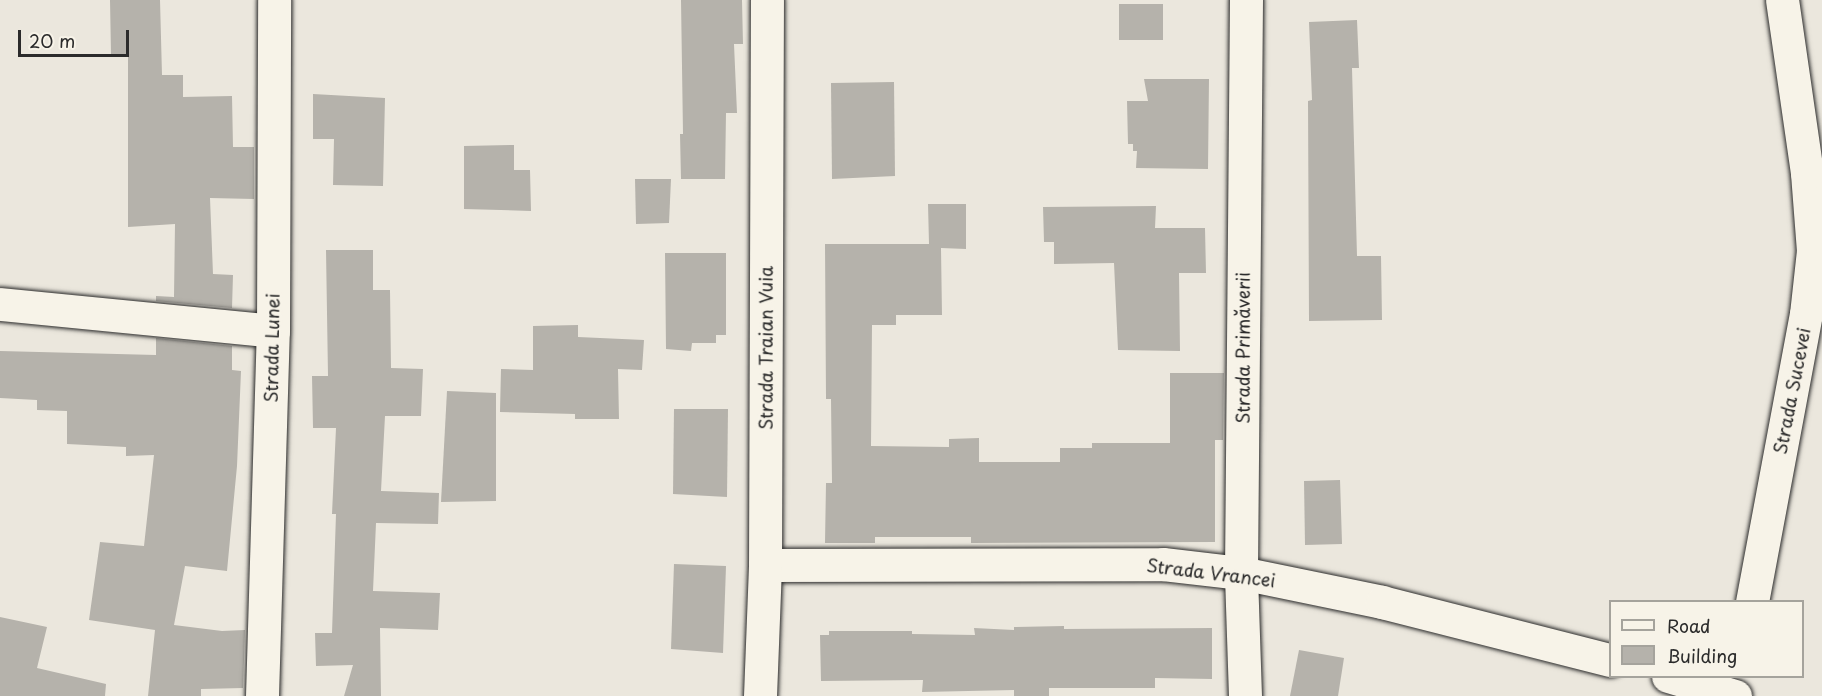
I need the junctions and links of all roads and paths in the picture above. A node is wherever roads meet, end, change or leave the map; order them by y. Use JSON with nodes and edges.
{"nodes":[{"id":1,"x":274,"y":0,"type":"edge"},
{"id":2,"x":767,"y":0,"type":"edge"},
{"id":3,"x":1246,"y":0,"type":"edge"},
{"id":4,"x":1782,"y":0,"type":"edge"},
{"id":5,"x":1817,"y":217,"type":"edge"},
{"id":6,"x":1818,"y":253,"type":"edge"},
{"id":7,"x":0,"y":304,"type":"edge"},
{"id":8,"x":273,"y":331,"type":"junction"},
{"id":9,"x":765,"y":565,"type":"junction"},
{"id":10,"x":1241,"y":573,"type":"junction"},
{"id":11,"x":1752,"y":600,"type":"edge"},
{"id":12,"x":1609,"y":659,"type":"edge"},
{"id":13,"x":1675,"y":678,"type":"edge"},
{"id":14,"x":1738,"y":678,"type":"edge"},
{"id":15,"x":262,"y":696,"type":"edge"},
{"id":16,"x":760,"y":696,"type":"edge"},
{"id":17,"x":1245,"y":696,"type":"edge"},
{"id":18,"x":1735,"y":696,"type":"edge"}],
"edges":[{"from":1,"to":8,"type":"street","name":"Strada Lunei"},
{"from":2,"to":9,"type":"street","name":"Strada Traian Vuia"},
{"from":3,"to":10,"type":"street","name":"Strada Primăverii"},
{"from":4,"to":5,"type":"street","name":"Strada Sucevei"},
{"from":5,"to":6,"type":"street","name":"Strada Sucevei"},
{"from":6,"to":11,"type":"street","name":"Strada Sucevei"},
{"from":7,"to":8,"type":"street"},
{"from":8,"to":15,"type":"street","name":"Strada Lunei"},
{"from":9,"to":10,"type":"street","name":"Strada Vrancei"},
{"from":9,"to":16,"type":"street","name":"Strada Traian Vuia"},
{"from":10,"to":12,"type":"street","name":"Strada Vrancei"},
{"from":10,"to":17,"type":"street","name":"Strada Primăverii"},
{"from":13,"to":18,"type":"street"},
{"from":14,"to":18,"type":"street"}]}
